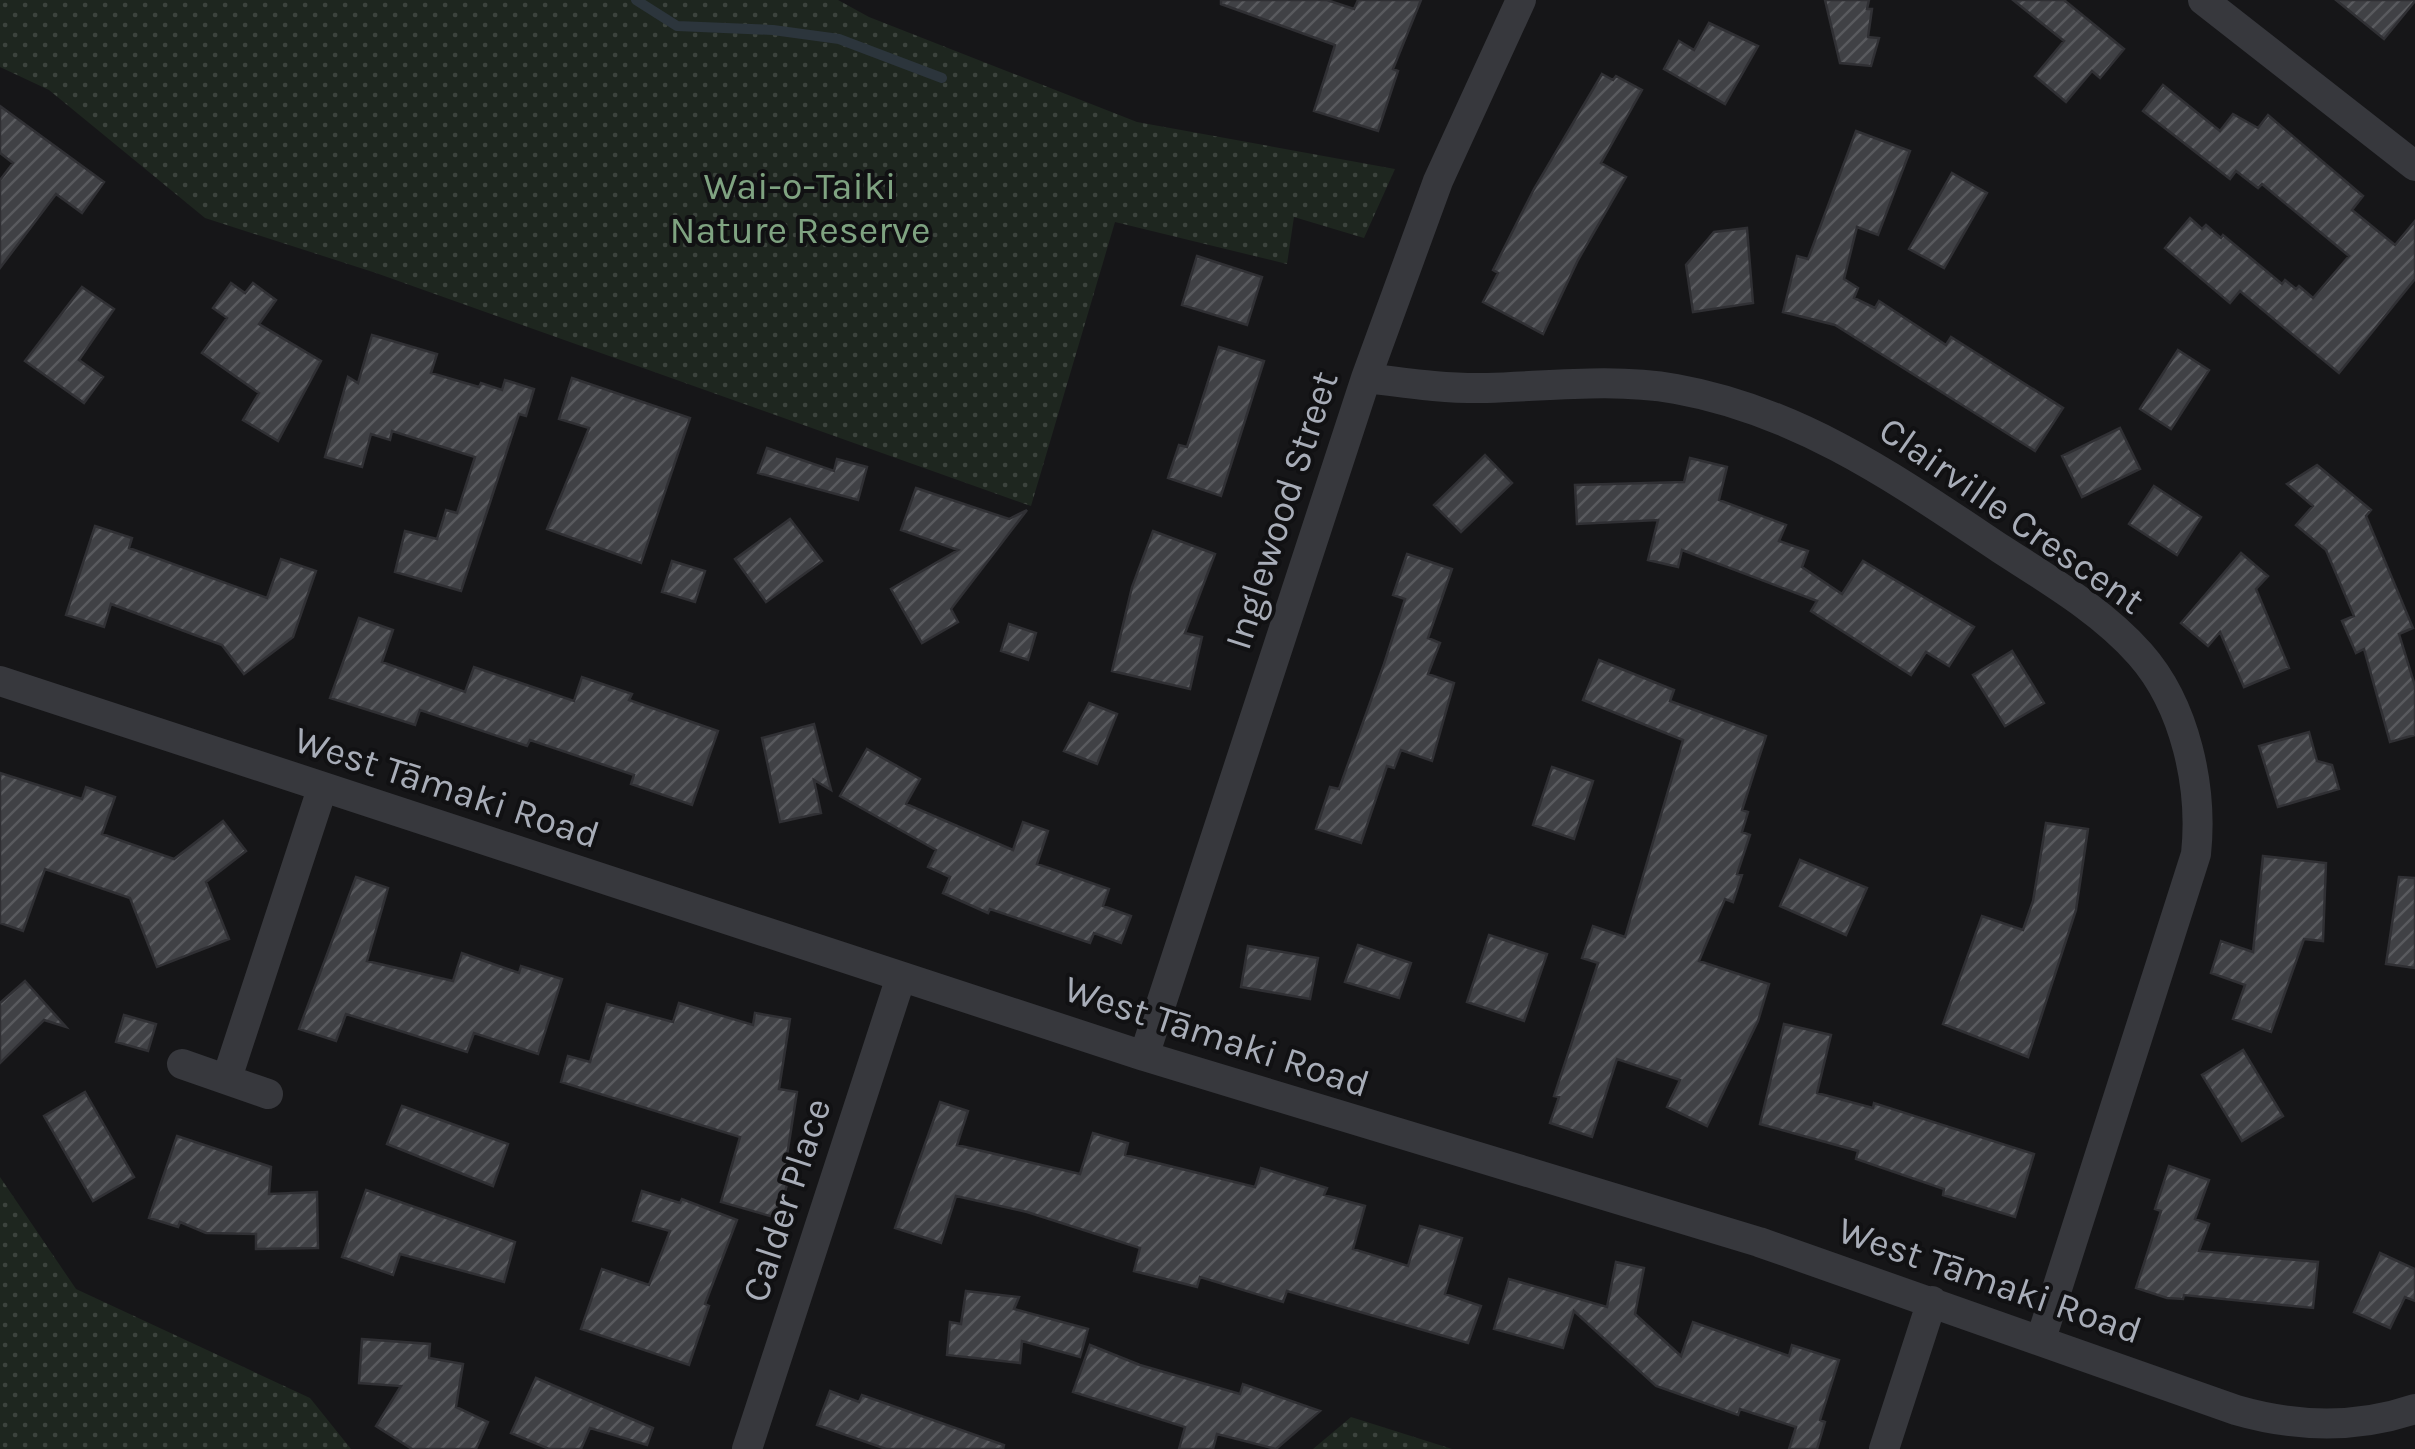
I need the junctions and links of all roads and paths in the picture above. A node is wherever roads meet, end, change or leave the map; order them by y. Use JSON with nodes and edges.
{"nodes":[{"id":1,"x":1521,"y":0,"type":"edge"},
{"id":2,"x":2204,"y":0,"type":"edge"},
{"id":3,"x":2415,"y":166,"type":"edge"},
{"id":4,"x":1366,"y":378,"type":"junction"},
{"id":5,"x":0,"y":681,"type":"edge"},
{"id":6,"x":322,"y":788,"type":"junction"},
{"id":7,"x":901,"y":976,"type":"junction"},
{"id":8,"x":1144,"y":1056,"type":"junction"},
{"id":9,"x":182,"y":1064,"type":"dead end"},
{"id":10,"x":227,"y":1078,"type":"junction"},
{"id":11,"x":268,"y":1094,"type":"dead end"},
{"id":12,"x":1932,"y":1300,"type":"junction"},
{"id":13,"x":2041,"y":1339,"type":"junction"},
{"id":14,"x":2415,"y":1409,"type":"edge"},
{"id":15,"x":747,"y":1449,"type":"edge"},
{"id":16,"x":1884,"y":1449,"type":"edge"}],
"edges":[{"from":1,"to":4,"type":"street","name":"Inglewood Street"},
{"from":2,"to":3,"type":"street"},
{"from":4,"to":8,"type":"street","name":"Inglewood Street"},
{"from":4,"to":13,"type":"street","name":"Clairville Crescent"},
{"from":5,"to":6,"type":"street","name":"West Tāmaki Road"},
{"from":6,"to":7,"type":"street","name":"West Tāmaki Road"},
{"from":6,"to":10,"type":"street"},
{"from":7,"to":8,"type":"street","name":"West Tāmaki Road"},
{"from":7,"to":15,"type":"street","name":"Calder Place"},
{"from":8,"to":12,"type":"street","name":"West Tāmaki Road"},
{"from":9,"to":10,"type":"street"},
{"from":10,"to":11,"type":"street"},
{"from":12,"to":13,"type":"street","name":"West Tāmaki Road"},
{"from":12,"to":16,"type":"street"},
{"from":13,"to":14,"type":"street","name":"West Tāmaki Road"}]}
